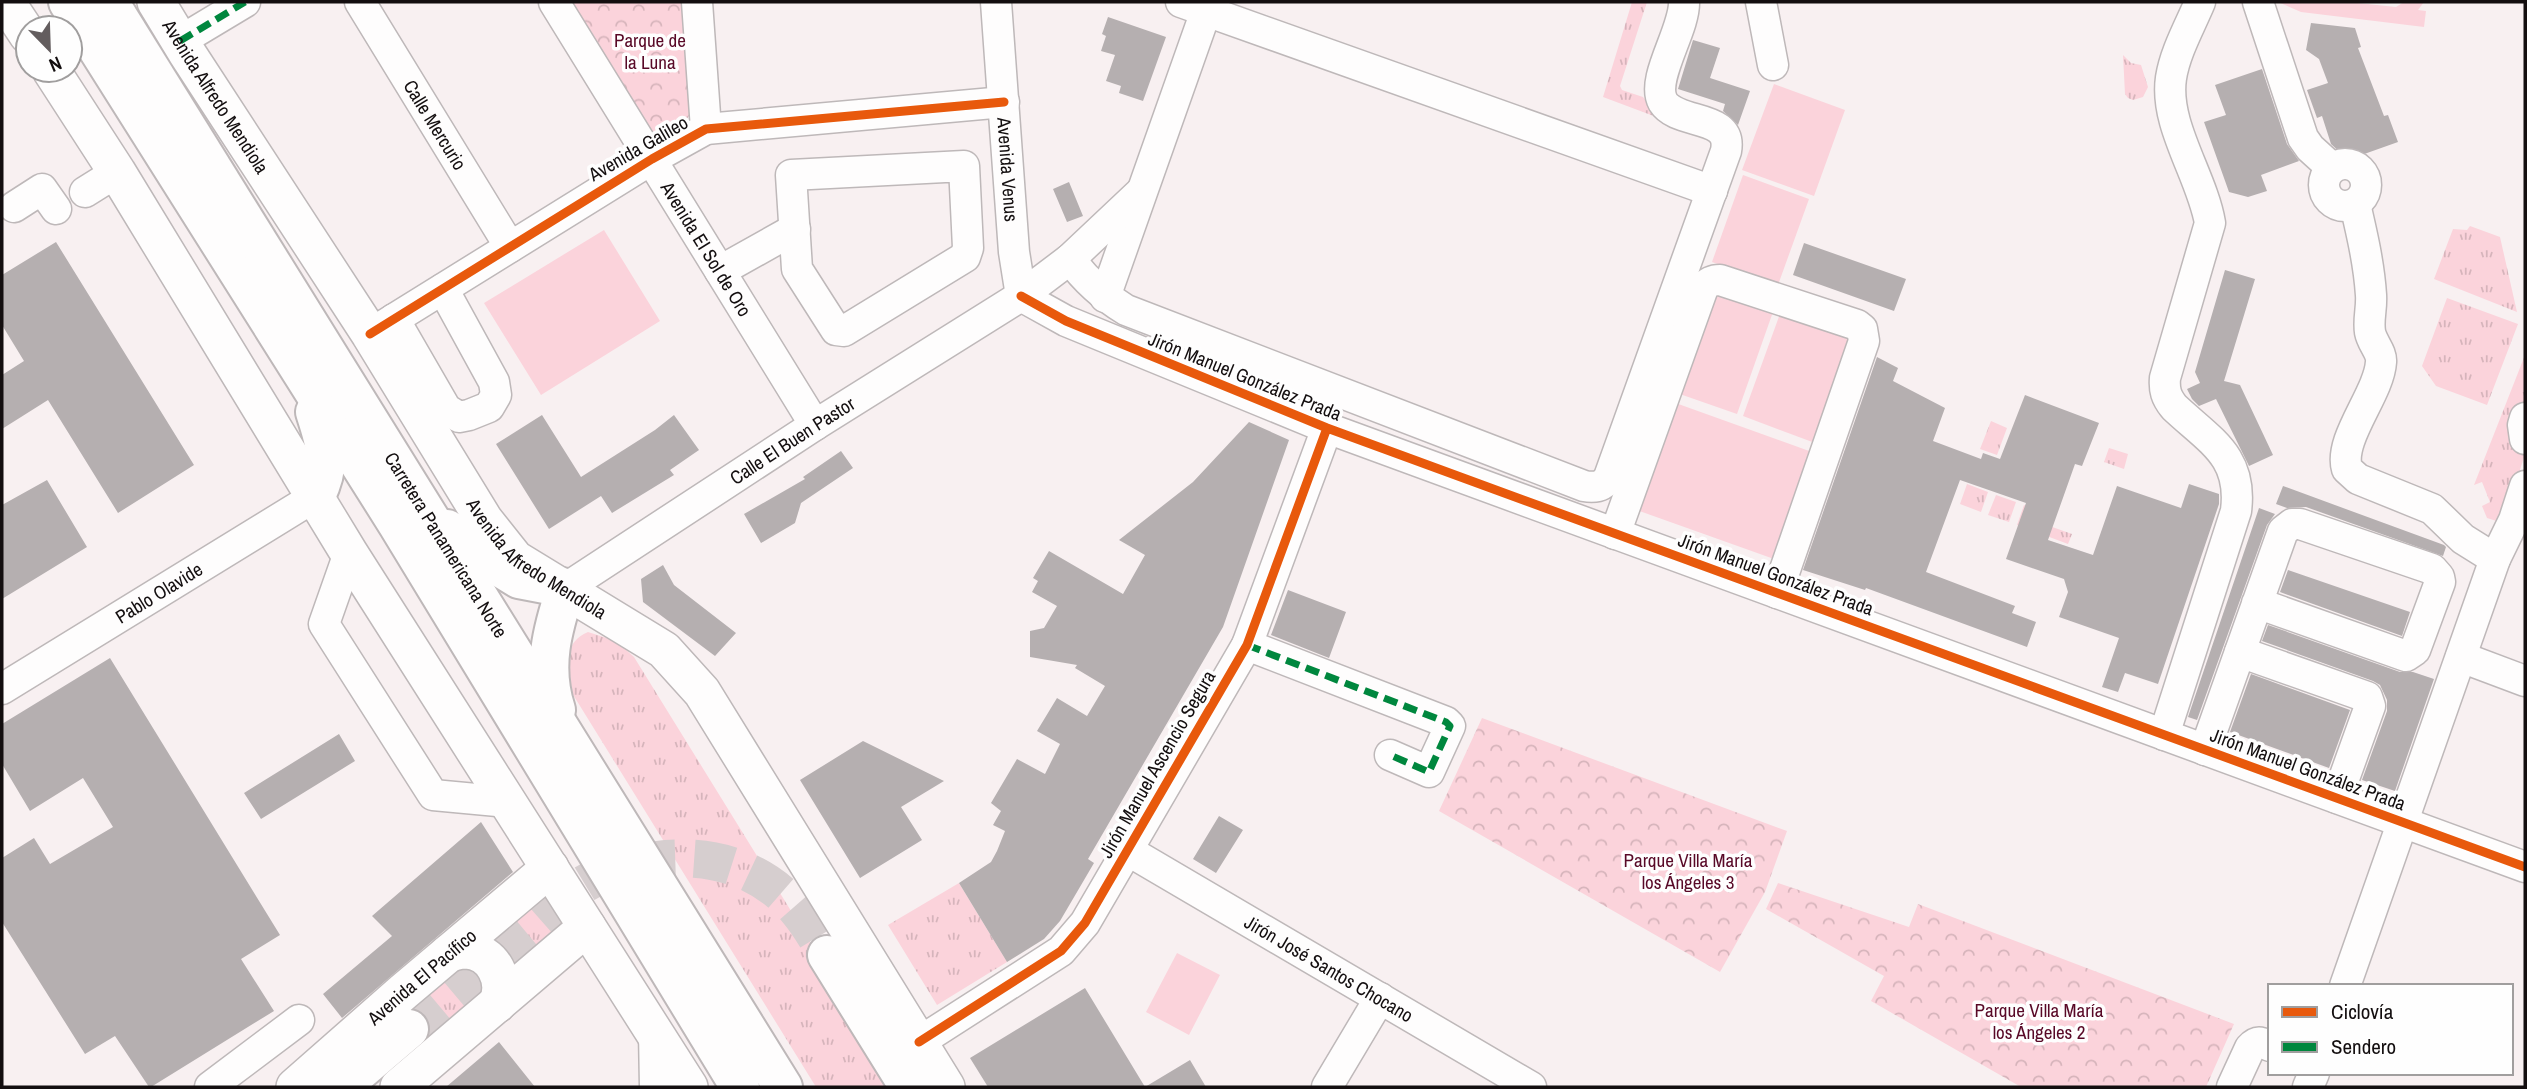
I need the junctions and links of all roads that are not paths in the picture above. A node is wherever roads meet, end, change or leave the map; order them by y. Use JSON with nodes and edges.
{"nodes":[{"id":1,"x":68,"y":2,"type":"edge"},
{"id":2,"x":109,"y":2,"type":"edge"},
{"id":3,"x":156,"y":2,"type":"edge"},
{"id":4,"x":245,"y":2,"type":"edge"},
{"id":5,"x":360,"y":2,"type":"edge"},
{"id":6,"x":554,"y":2,"type":"edge"},
{"id":7,"x":697,"y":2,"type":"edge"},
{"id":8,"x":996,"y":2,"type":"edge"},
{"id":9,"x":1684,"y":2,"type":"edge"},
{"id":10,"x":1761,"y":2,"type":"edge"},
{"id":11,"x":2200,"y":2,"type":"edge"},
{"id":12,"x":2258,"y":2,"type":"edge"},
{"id":13,"x":1193,"y":6,"type":"edge"},
{"id":14,"x":180,"y":41,"type":"junction"},
{"id":15,"x":1773,"y":65,"type":"dead end"},
{"id":16,"x":60,"y":84,"type":"edge"},
{"id":17,"x":1004,"y":103,"type":"junction"},
{"id":18,"x":706,"y":129,"type":"junction"},
{"id":19,"x":652,"y":159,"type":"junction"},
{"id":20,"x":117,"y":172,"type":"junction"},
{"id":21,"x":1712,"y":191,"type":"junction"},
{"id":22,"x":85,"y":192,"type":"dead end"},
{"id":23,"x":1140,"y":194,"type":"junction"},
{"id":24,"x":14,"y":207,"type":"dead end"},
{"id":25,"x":56,"y":209,"type":"dead end"},
{"id":26,"x":795,"y":229,"type":"junction"},
{"id":27,"x":510,"y":247,"type":"junction"},
{"id":28,"x":1070,"y":259,"type":"junction"},
{"id":29,"x":720,"y":271,"type":"junction"},
{"id":30,"x":443,"y":289,"type":"junction"},
{"id":31,"x":1021,"y":296,"type":"junction"},
{"id":32,"x":1105,"y":297,"type":"junction"},
{"id":33,"x":382,"y":327,"type":"junction"},
{"id":34,"x":276,"y":331,"type":"junction"},
{"id":35,"x":2525,"y":418,"type":"edge"},
{"id":36,"x":815,"y":425,"type":"junction"},
{"id":37,"x":1327,"y":428,"type":"junction"},
{"id":38,"x":2525,"y":439,"type":"edge"},
{"id":39,"x":2525,"y":486,"type":"edge"},
{"id":40,"x":316,"y":496,"type":"junction"},
{"id":41,"x":427,"y":510,"type":"junction"},
{"id":42,"x":1615,"y":534,"type":"junction"},
{"id":43,"x":349,"y":553,"type":"junction"},
{"id":44,"x":2495,"y":559,"type":"junction"},
{"id":45,"x":566,"y":589,"type":"junction"},
{"id":46,"x":1777,"y":593,"type":"junction"},
{"id":47,"x":2257,"y":603,"type":"junction"},
{"id":48,"x":1247,"y":645,"type":"junction"},
{"id":49,"x":2240,"y":652,"type":"junction"},
{"id":50,"x":2461,"y":657,"type":"junction"},
{"id":51,"x":2525,"y":681,"type":"edge"},
{"id":52,"x":2,"y":689,"type":"edge"},
{"id":53,"x":2164,"y":735,"type":"junction"},
{"id":54,"x":565,"y":736,"type":"junction"},
{"id":55,"x":2205,"y":750,"type":"junction"},
{"id":56,"x":1390,"y":755,"type":"dead end"},
{"id":57,"x":2337,"y":798,"type":"junction"},
{"id":58,"x":508,"y":802,"type":"junction"},
{"id":59,"x":2402,"y":822,"type":"junction"},
{"id":60,"x":1127,"y":850,"type":"junction"},
{"id":61,"x":2525,"y":867,"type":"edge"},
{"id":62,"x":550,"y":868,"type":"junction"},
{"id":63,"x":587,"y":927,"type":"junction"},
{"id":64,"x":449,"y":953,"type":"junction"},
{"id":65,"x":827,"y":955,"type":"tunnel mouth"},
{"id":66,"x":2346,"y":984,"type":"edge"},
{"id":67,"x":1380,"y":998,"type":"junction"},
{"id":68,"x":497,"y":1004,"type":"junction"},
{"id":69,"x":299,"y":1020,"type":"dead end"},
{"id":70,"x":409,"y":1029,"type":"tunnel mouth"},
{"id":71,"x":654,"y":1032,"type":"junction"},
{"id":72,"x":919,"y":1042,"type":"junction"},
{"id":73,"x":2268,"y":1045,"type":"edge"},
{"id":74,"x":210,"y":1087,"type":"edge"},
{"id":75,"x":295,"y":1087,"type":"edge"},
{"id":76,"x":341,"y":1087,"type":"edge"},
{"id":77,"x":399,"y":1087,"type":"edge"},
{"id":78,"x":655,"y":1087,"type":"edge"},
{"id":79,"x":689,"y":1087,"type":"edge"},
{"id":80,"x":740,"y":1087,"type":"edge"},
{"id":81,"x":783,"y":1087,"type":"edge"},
{"id":82,"x":909,"y":1087,"type":"edge"},
{"id":83,"x":946,"y":1087,"type":"edge"},
{"id":84,"x":1327,"y":1087,"type":"edge"},
{"id":85,"x":1531,"y":1087,"type":"edge"},
{"id":86,"x":2232,"y":1087,"type":"edge"}],
"edges":[{"from":1,"to":34,"type":"highway","name":"Carretera Panamericana Norte"},
{"from":2,"to":41,"type":"highway","name":"Carretera Panamericana Norte"},
{"from":3,"to":14,"type":"main road","name":"Avenida Alfredo Mendiola"},
{"from":4,"to":14,"type":"street"},
{"from":5,"to":27,"type":"street","name":"Calle Mercurio"},
{"from":6,"to":19,"type":"street","name":"Avenida El Sol de Oro"},
{"from":7,"to":18,"type":"street"},
{"from":8,"to":17,"type":"street","name":"Avenida Venus"},
{"from":9,"to":21,"type":"street"},
{"from":10,"to":15,"type":"street"},
{"from":11,"to":53,"type":"street"},
{"from":12,"to":44,"type":"street"},
{"from":13,"to":21,"type":"street"},
{"from":13,"to":23,"type":"street"},
{"from":14,"to":33,"type":"main road","name":"Avenida Alfredo Mendiola"},
{"from":16,"to":20,"type":"main road"},
{"from":17,"to":18,"type":"street","name":"Avenida Galileo"},
{"from":17,"to":31,"type":"street","name":"Avenida Venus"},
{"from":18,"to":19,"type":"street","name":"Avenida Galileo"},
{"from":19,"to":27,"type":"street","name":"Avenida Galileo"},
{"from":19,"to":29,"type":"street","name":"Avenida El Sol de Oro"},
{"from":20,"to":22,"type":"street"},
{"from":20,"to":40,"type":"main road"},
{"from":21,"to":32,"type":"street"},
{"from":23,"to":28,"type":"street","name":"Calle El Buen Pastor"},
{"from":23,"to":32,"type":"street"},
{"from":24,"to":25,"type":"street"},
{"from":26,"to":26,"type":"street"},
{"from":26,"to":29,"type":"street"},
{"from":27,"to":30,"type":"street","name":"Avenida Galileo"},
{"from":28,"to":31,"type":"street","name":"Calle El Buen Pastor"},
{"from":28,"to":32,"type":"street"},
{"from":29,"to":36,"type":"street","name":"Avenida El Sol de Oro"},
{"from":30,"to":33,"type":"street","name":"Avenida Galileo"},
{"from":30,"to":33,"type":"street"},
{"from":31,"to":36,"type":"street","name":"Calle El Buen Pastor"},
{"from":31,"to":37,"type":"street","name":"Jirón Manuel González Prada"},
{"from":33,"to":45,"type":"main road","name":"Avenida Alfredo Mendiola"},
{"from":34,"to":40,"type":"highway"},
{"from":34,"to":80,"type":"highway","name":"Carretera Panamericana Norte"},
{"from":35,"to":38,"type":"street"},
{"from":36,"to":45,"type":"street","name":"Calle El Buen Pastor"},
{"from":37,"to":42,"type":"street","name":"Jirón Manuel González Prada"},
{"from":37,"to":48,"type":"street","name":"Jirón Manuel Ascencio Segura"},
{"from":39,"to":44,"type":"street"},
{"from":40,"to":43,"type":"main road"},
{"from":40,"to":52,"type":"street","name":"Pablo Olavide"},
{"from":41,"to":45,"type":"highway"},
{"from":41,"to":54,"type":"highway","name":"Carretera Panamericana Norte"},
{"from":42,"to":46,"type":"street","name":"Jirón Manuel González Prada"},
{"from":42,"to":46,"type":"street"},
{"from":43,"to":58,"type":"main road"},
{"from":43,"to":58,"type":"street"},
{"from":44,"to":50,"type":"street"},
{"from":45,"to":54,"type":"highway"},
{"from":45,"to":72,"type":"main road","name":"Avenida Alfredo Mendiola"},
{"from":46,"to":53,"type":"street","name":"Jirón Manuel González Prada"},
{"from":47,"to":47,"type":"street"},
{"from":47,"to":49,"type":"street"},
{"from":48,"to":56,"type":"street"},
{"from":48,"to":60,"type":"street","name":"Jirón Manuel Ascencio Segura"},
{"from":49,"to":55,"type":"street"},
{"from":49,"to":57,"type":"street"},
{"from":50,"to":51,"type":"street"},
{"from":50,"to":59,"type":"street"},
{"from":53,"to":55,"type":"street","name":"Jirón Manuel González Prada"},
{"from":54,"to":81,"type":"highway","name":"Carretera Panamericana Norte"},
{"from":55,"to":57,"type":"street","name":"Jirón Manuel González Prada"},
{"from":57,"to":59,"type":"street","name":"Jirón Manuel González Prada"},
{"from":58,"to":62,"type":"main road"},
{"from":59,"to":61,"type":"street","name":"Jirón Manuel González Prada"},
{"from":59,"to":66,"type":"street"},
{"from":60,"to":67,"type":"street","name":"Jirón José Santos Chocano"},
{"from":60,"to":72,"type":"street","name":"Jirón Manuel Ascencio Segura"},
{"from":62,"to":63,"type":"main road"},
{"from":62,"to":64,"type":"main road","name":"Avenida El Pacífico"},
{"from":63,"to":68,"type":"main road"},
{"from":63,"to":71,"type":"main road"},
{"from":64,"to":68,"type":"main road"},
{"from":64,"to":75,"type":"main road","name":"Avenida El Pacífico"},
{"from":65,"to":82,"type":"highway"},
{"from":67,"to":84,"type":"street"},
{"from":67,"to":85,"type":"street","name":"Jirón José Santos Chocano"},
{"from":68,"to":77,"type":"main road"},
{"from":69,"to":74,"type":"street"},
{"from":70,"to":76,"type":"highway"},
{"from":71,"to":78,"type":"street"},
{"from":71,"to":79,"type":"main road"},
{"from":72,"to":83,"type":"main road","name":"Avenida Alfredo Mendiola"},
{"from":73,"to":86,"type":"street"}]}
